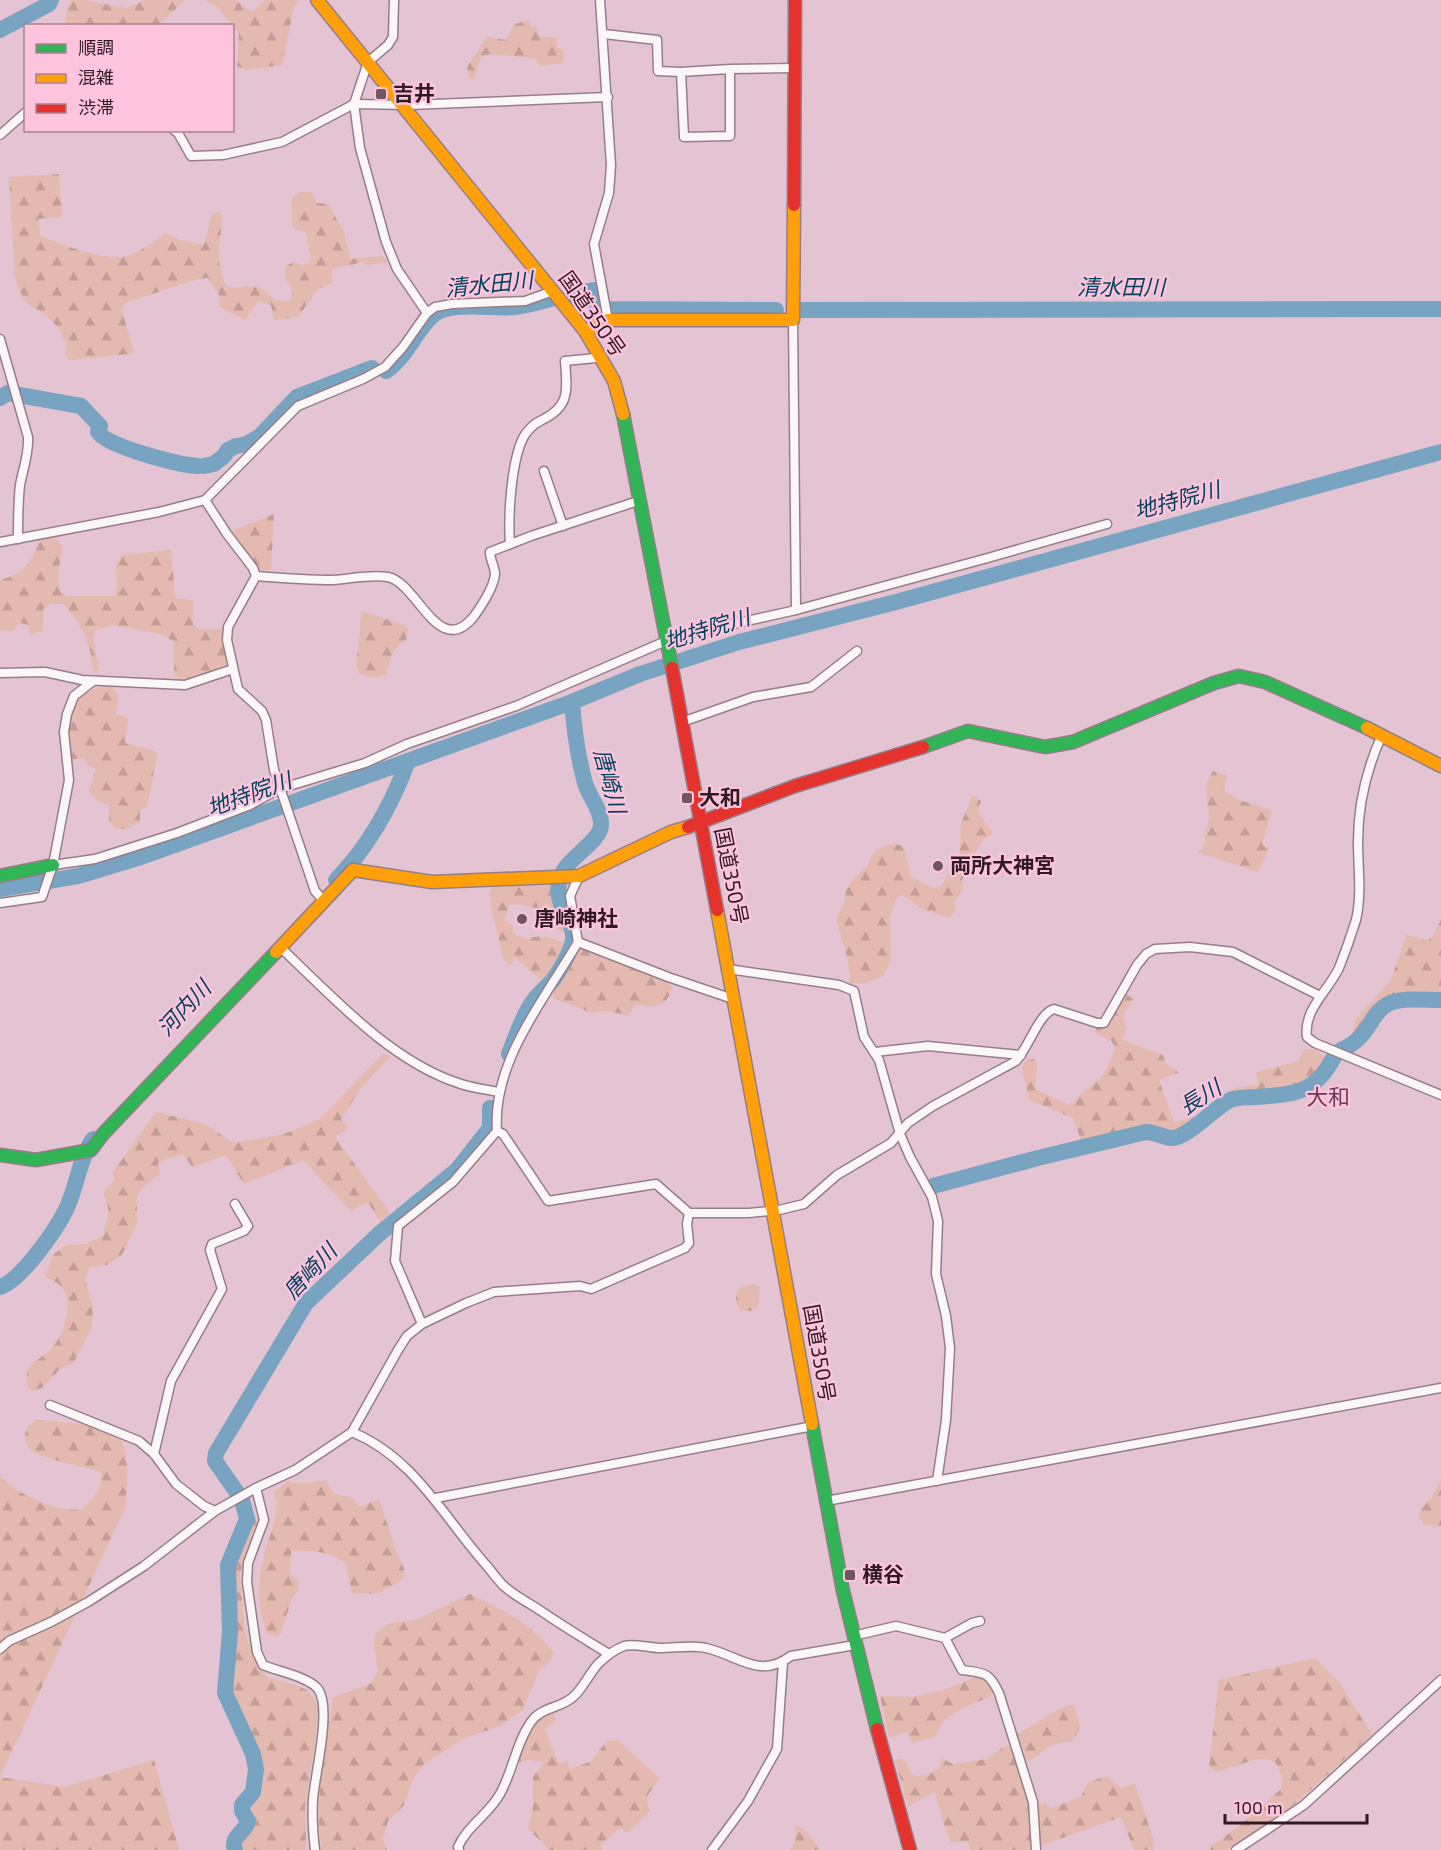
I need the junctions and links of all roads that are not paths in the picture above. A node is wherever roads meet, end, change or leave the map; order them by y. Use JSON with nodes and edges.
{"nodes":[{"id":1,"x":317,"y":0,"type":"edge"},
{"id":2,"x":394,"y":0,"type":"edge"},
{"id":3,"x":600,"y":0,"type":"edge"},
{"id":4,"x":795,"y":0,"type":"edge"},
{"id":5,"x":604,"y":34,"type":"junction"},
{"id":6,"x":368,"y":62,"type":"junction"},
{"id":7,"x":794,"y":68,"type":"junction"},
{"id":8,"x":729,"y":69,"type":"junction"},
{"id":9,"x":681,"y":72,"type":"junction"},
{"id":10,"x":608,"y":97,"type":"junction"},
{"id":11,"x":354,"y":104,"type":"junction"},
{"id":12,"x":403,"y":105,"type":"junction"},
{"id":13,"x":24,"y":114,"type":"edge"},
{"id":14,"x":175,"y":132,"type":"edge"},
{"id":15,"x":0,"y":135,"type":"edge"},
{"id":16,"x":553,"y":291,"type":"junction"},
{"id":17,"x":428,"y":313,"type":"junction"},
{"id":18,"x":607,"y":313,"type":"junction"},
{"id":19,"x":793,"y":320,"type":"junction"},
{"id":20,"x":585,"y":330,"type":"junction"},
{"id":21,"x":0,"y":339,"type":"edge"},
{"id":22,"x":600,"y":355,"type":"junction"},
{"id":23,"x":544,"y":471,"type":"dead end"},
{"id":24,"x":205,"y":500,"type":"junction"},
{"id":25,"x":641,"y":500,"type":"junction"},
{"id":26,"x":1107,"y":524,"type":"dead end"},
{"id":27,"x":563,"y":526,"type":"junction"},
{"id":28,"x":18,"y":539,"type":"junction"},
{"id":29,"x":0,"y":542,"type":"edge"},
{"id":30,"x":510,"y":544,"type":"junction"},
{"id":31,"x":255,"y":576,"type":"junction"},
{"id":32,"x":796,"y":610,"type":"junction"},
{"id":33,"x":667,"y":645,"type":"junction"},
{"id":34,"x":857,"y":651,"type":"dead end"},
{"id":35,"x":232,"y":669,"type":"junction"},
{"id":36,"x":0,"y":673,"type":"edge"},
{"id":37,"x":93,"y":681,"type":"junction"},
{"id":38,"x":682,"y":722,"type":"junction"},
{"id":39,"x":1382,"y":735,"type":"junction"},
{"id":40,"x":1441,"y":766,"type":"edge"},
{"id":41,"x":281,"y":793,"type":"junction"},
{"id":42,"x":701,"y":822,"type":"junction"},
{"id":43,"x":53,"y":865,"type":"junction"},
{"id":44,"x":567,"y":875,"type":"junction"},
{"id":45,"x":0,"y":876,"type":"edge"},
{"id":46,"x":319,"y":895,"type":"junction"},
{"id":47,"x":0,"y":903,"type":"edge"},
{"id":48,"x":578,"y":942,"type":"junction"},
{"id":49,"x":280,"y":947,"type":"junction"},
{"id":50,"x":728,"y":969,"type":"junction"},
{"id":51,"x":1320,"y":996,"type":"junction"},
{"id":52,"x":734,"y":999,"type":"junction"},
{"id":53,"x":875,"y":1052,"type":"junction"},
{"id":54,"x":1021,"y":1055,"type":"junction"},
{"id":55,"x":498,"y":1092,"type":"junction"},
{"id":56,"x":1441,"y":1095,"type":"edge"},
{"id":57,"x":497,"y":1131,"type":"junction"},
{"id":58,"x":900,"y":1134,"type":"junction"},
{"id":59,"x":0,"y":1155,"type":"edge"},
{"id":60,"x":235,"y":1204,"type":"dead end"},
{"id":61,"x":773,"y":1211,"type":"junction"},
{"id":62,"x":689,"y":1213,"type":"junction"},
{"id":63,"x":422,"y":1324,"type":"junction"},
{"id":64,"x":1441,"y":1389,"type":"edge"},
{"id":65,"x":50,"y":1405,"type":"dead end"},
{"id":66,"x":813,"y":1426,"type":"junction"},
{"id":67,"x":352,"y":1432,"type":"junction"},
{"id":68,"x":154,"y":1454,"type":"junction"},
{"id":69,"x":937,"y":1481,"type":"junction"},
{"id":70,"x":256,"y":1488,"type":"junction"},
{"id":71,"x":436,"y":1498,"type":"junction"},
{"id":72,"x":826,"y":1501,"type":"junction"},
{"id":73,"x":215,"y":1511,"type":"junction"},
{"id":74,"x":980,"y":1621,"type":"dead end"},
{"id":75,"x":945,"y":1638,"type":"junction"},
{"id":76,"x":854,"y":1640,"type":"junction"},
{"id":77,"x":0,"y":1649,"type":"edge"},
{"id":78,"x":609,"y":1654,"type":"junction"},
{"id":79,"x":783,"y":1662,"type":"junction"},
{"id":80,"x":1441,"y":1680,"type":"edge"},
{"id":81,"x":315,"y":1850,"type":"edge"},
{"id":82,"x":459,"y":1850,"type":"edge"},
{"id":83,"x":712,"y":1850,"type":"edge"},
{"id":84,"x":910,"y":1850,"type":"edge"},
{"id":85,"x":1036,"y":1850,"type":"edge"},
{"id":86,"x":1236,"y":1850,"type":"edge"}],
"edges":[{"from":1,"to":6,"type":"main road","name":"国道350号"},
{"from":2,"to":6,"type":"street"},
{"from":3,"to":5,"type":"street"},
{"from":4,"to":7,"type":"main road"},
{"from":5,"to":9,"type":"street"},
{"from":5,"to":10,"type":"street"},
{"from":6,"to":11,"type":"street"},
{"from":6,"to":12,"type":"main road","name":"国道350号"},
{"from":7,"to":8,"type":"street"},
{"from":7,"to":19,"type":"main road"},
{"from":8,"to":9,"type":"street"},
{"from":8,"to":9,"type":"street"},
{"from":10,"to":12,"type":"street"},
{"from":10,"to":18,"type":"street"},
{"from":11,"to":12,"type":"street"},
{"from":11,"to":14,"type":"street"},
{"from":11,"to":17,"type":"street"},
{"from":12,"to":16,"type":"main road","name":"国道350号"},
{"from":13,"to":15,"type":"street"},
{"from":16,"to":17,"type":"street"},
{"from":16,"to":20,"type":"main road","name":"国道350号"},
{"from":17,"to":24,"type":"street"},
{"from":18,"to":19,"type":"main road"},
{"from":18,"to":20,"type":"main road"},
{"from":19,"to":32,"type":"street"},
{"from":20,"to":22,"type":"main road","name":"国道350号"},
{"from":21,"to":28,"type":"street"},
{"from":22,"to":25,"type":"main road","name":"国道350号"},
{"from":22,"to":30,"type":"street"},
{"from":23,"to":27,"type":"street"},
{"from":24,"to":28,"type":"street"},
{"from":24,"to":31,"type":"street"},
{"from":25,"to":27,"type":"street"},
{"from":25,"to":33,"type":"main road","name":"国道350号"},
{"from":26,"to":32,"type":"street"},
{"from":27,"to":30,"type":"street"},
{"from":28,"to":29,"type":"street"},
{"from":30,"to":31,"type":"street"},
{"from":31,"to":35,"type":"street"},
{"from":32,"to":33,"type":"street"},
{"from":33,"to":38,"type":"main road","name":"国道350号"},
{"from":33,"to":41,"type":"street"},
{"from":34,"to":38,"type":"street"},
{"from":35,"to":37,"type":"street"},
{"from":35,"to":41,"type":"street"},
{"from":36,"to":37,"type":"street"},
{"from":37,"to":43,"type":"street"},
{"from":38,"to":42,"type":"main road","name":"国道350号"},
{"from":39,"to":40,"type":"main road"},
{"from":39,"to":42,"type":"main road"},
{"from":39,"to":51,"type":"street"},
{"from":41,"to":43,"type":"street"},
{"from":41,"to":46,"type":"street"},
{"from":42,"to":44,"type":"main road"},
{"from":42,"to":50,"type":"main road","name":"国道350号"},
{"from":43,"to":45,"type":"main road"},
{"from":43,"to":47,"type":"street"},
{"from":44,"to":46,"type":"main road"},
{"from":44,"to":48,"type":"street"},
{"from":46,"to":49,"type":"main road"},
{"from":48,"to":52,"type":"street"},
{"from":48,"to":55,"type":"street"},
{"from":49,"to":55,"type":"street"},
{"from":49,"to":59,"type":"main road"},
{"from":50,"to":52,"type":"main road","name":"国道350号"},
{"from":50,"to":53,"type":"street"},
{"from":51,"to":54,"type":"street"},
{"from":51,"to":56,"type":"street"},
{"from":52,"to":61,"type":"main road","name":"国道350号"},
{"from":53,"to":54,"type":"street"},
{"from":53,"to":58,"type":"street"},
{"from":54,"to":58,"type":"street"},
{"from":55,"to":57,"type":"street"},
{"from":57,"to":62,"type":"street"},
{"from":57,"to":63,"type":"street"},
{"from":58,"to":61,"type":"street"},
{"from":58,"to":69,"type":"street"},
{"from":60,"to":68,"type":"street"},
{"from":61,"to":62,"type":"street"},
{"from":61,"to":66,"type":"main road","name":"国道350号"},
{"from":62,"to":63,"type":"street"},
{"from":63,"to":67,"type":"street"},
{"from":64,"to":69,"type":"street"},
{"from":65,"to":68,"type":"street"},
{"from":66,"to":71,"type":"street"},
{"from":66,"to":72,"type":"main road","name":"国道350号"},
{"from":67,"to":70,"type":"street"},
{"from":67,"to":71,"type":"street"},
{"from":68,"to":73,"type":"street"},
{"from":69,"to":72,"type":"street"},
{"from":70,"to":73,"type":"street"},
{"from":70,"to":81,"type":"street"},
{"from":71,"to":78,"type":"street"},
{"from":72,"to":76,"type":"main road","name":"国道350号"},
{"from":73,"to":77,"type":"street"},
{"from":74,"to":75,"type":"street"},
{"from":75,"to":76,"type":"street"},
{"from":75,"to":85,"type":"street"},
{"from":76,"to":79,"type":"street"},
{"from":76,"to":84,"type":"main road","name":"国道350号"},
{"from":78,"to":79,"type":"street"},
{"from":78,"to":82,"type":"street"},
{"from":79,"to":83,"type":"street"},
{"from":80,"to":86,"type":"street"}]}
